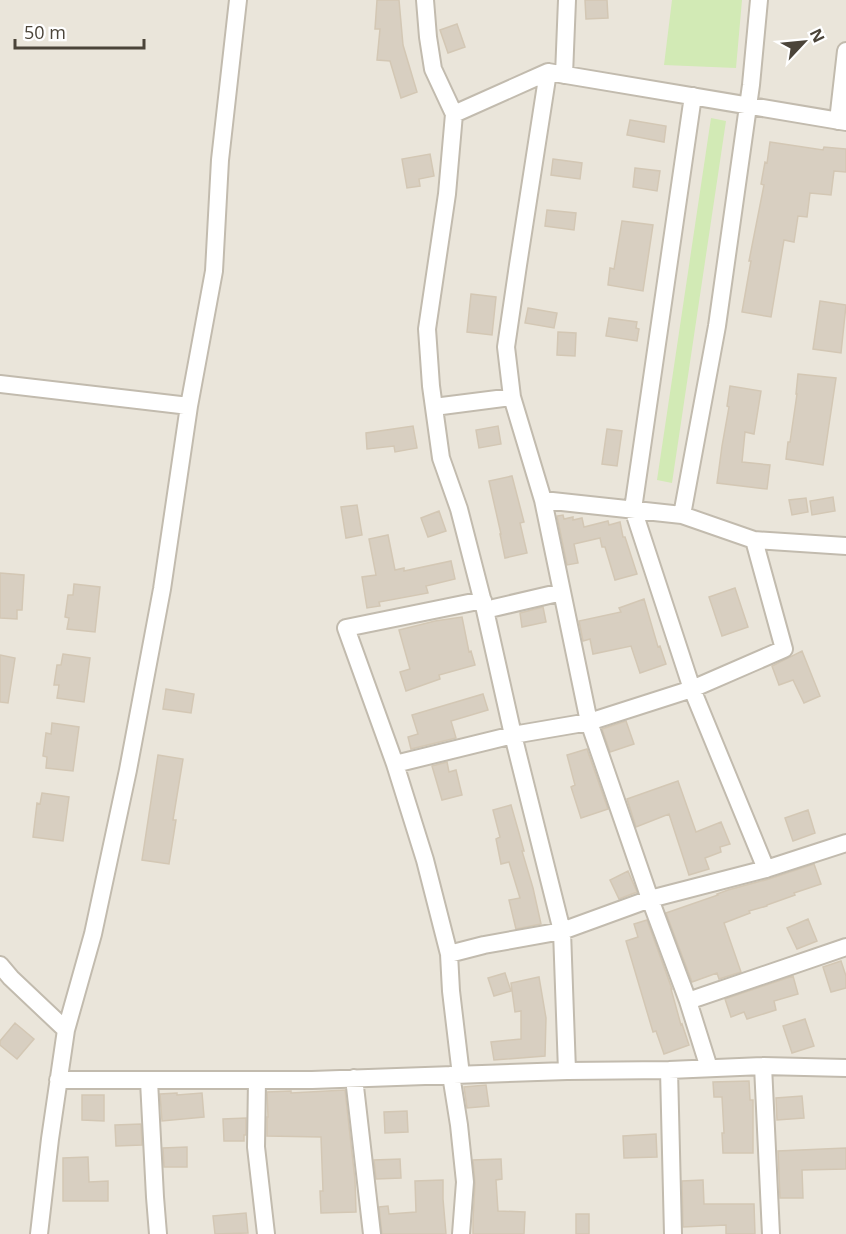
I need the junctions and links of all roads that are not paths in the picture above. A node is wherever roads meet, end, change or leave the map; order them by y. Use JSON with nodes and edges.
{"nodes":[{"id":1,"x":238,"y":0,"type":"edge"},
{"id":2,"x":425,"y":0,"type":"edge"},
{"id":3,"x":567,"y":0,"type":"edge"},
{"id":4,"x":759,"y":0,"type":"edge"},
{"id":5,"x":846,"y":51,"type":"edge"},
{"id":6,"x":556,"y":74,"type":"junction"},
{"id":7,"x":693,"y":96,"type":"junction"},
{"id":8,"x":748,"y":106,"type":"junction"},
{"id":9,"x":454,"y":114,"type":"junction"},
{"id":10,"x":842,"y":122,"type":"edge"},
{"id":11,"x":0,"y":384,"type":"edge"},
{"id":12,"x":512,"y":398,"type":"junction"},
{"id":13,"x":189,"y":406,"type":"junction"},
{"id":14,"x":434,"y":407,"type":"junction"},
{"id":15,"x":543,"y":500,"type":"junction"},
{"id":16,"x":633,"y":509,"type":"junction"},
{"id":17,"x":682,"y":515,"type":"junction"},
{"id":18,"x":754,"y":540,"type":"junction"},
{"id":19,"x":846,"y":546,"type":"edge"},
{"id":20,"x":562,"y":592,"type":"junction"},
{"id":21,"x":484,"y":605,"type":"junction"},
{"id":22,"x":692,"y":688,"type":"junction"},
{"id":23,"x":589,"y":722,"type":"junction"},
{"id":24,"x":513,"y":735,"type":"junction"},
{"id":25,"x":395,"y":764,"type":"junction"},
{"id":26,"x":846,"y":843,"type":"edge"},
{"id":27,"x":766,"y":869,"type":"junction"},
{"id":28,"x":650,"y":899,"type":"junction"},
{"id":29,"x":562,"y":931,"type":"junction"},
{"id":30,"x":846,"y":947,"type":"edge"},
{"id":31,"x":449,"y":954,"type":"junction"},
{"id":32,"x":0,"y":965,"type":"edge"},
{"id":33,"x":688,"y":1001,"type":"junction"},
{"id":34,"x":66,"y":1030,"type":"junction"},
{"id":35,"x":763,"y":1066,"type":"junction"},
{"id":36,"x":709,"y":1068,"type":"junction"},
{"id":37,"x":846,"y":1068,"type":"edge"},
{"id":38,"x":669,"y":1070,"type":"junction"},
{"id":39,"x":567,"y":1071,"type":"junction"},
{"id":40,"x":456,"y":1075,"type":"junction"},
{"id":41,"x":354,"y":1078,"type":"junction"},
{"id":42,"x":58,"y":1080,"type":"junction"},
{"id":43,"x":257,"y":1080,"type":"junction"},
{"id":44,"x":149,"y":1081,"type":"junction"},
{"id":45,"x":39,"y":1234,"type":"edge"},
{"id":46,"x":158,"y":1234,"type":"edge"},
{"id":47,"x":266,"y":1234,"type":"edge"},
{"id":48,"x":372,"y":1234,"type":"edge"},
{"id":49,"x":462,"y":1234,"type":"edge"},
{"id":50,"x":673,"y":1234,"type":"edge"},
{"id":51,"x":771,"y":1234,"type":"edge"}],
"edges":[{"from":1,"to":13,"type":"street"},
{"from":2,"to":9,"type":"street"},
{"from":3,"to":6,"type":"street"},
{"from":4,"to":8,"type":"street"},
{"from":5,"to":10,"type":"street"},
{"from":6,"to":7,"type":"street"},
{"from":6,"to":9,"type":"street"},
{"from":6,"to":12,"type":"street"},
{"from":7,"to":8,"type":"street"},
{"from":7,"to":16,"type":"street"},
{"from":8,"to":10,"type":"street"},
{"from":8,"to":17,"type":"street"},
{"from":9,"to":14,"type":"street"},
{"from":11,"to":13,"type":"street"},
{"from":12,"to":14,"type":"street"},
{"from":12,"to":15,"type":"street"},
{"from":13,"to":34,"type":"street"},
{"from":14,"to":21,"type":"street"},
{"from":15,"to":16,"type":"street"},
{"from":15,"to":20,"type":"street"},
{"from":16,"to":17,"type":"street"},
{"from":16,"to":22,"type":"street"},
{"from":17,"to":18,"type":"street"},
{"from":18,"to":19,"type":"street"},
{"from":18,"to":22,"type":"street"},
{"from":20,"to":21,"type":"street"},
{"from":20,"to":23,"type":"street"},
{"from":21,"to":24,"type":"street"},
{"from":21,"to":25,"type":"street"},
{"from":22,"to":23,"type":"street"},
{"from":22,"to":27,"type":"street"},
{"from":23,"to":24,"type":"street"},
{"from":23,"to":28,"type":"street"},
{"from":24,"to":25,"type":"street"},
{"from":24,"to":29,"type":"street"},
{"from":25,"to":31,"type":"street"},
{"from":26,"to":27,"type":"street"},
{"from":27,"to":28,"type":"street"},
{"from":28,"to":29,"type":"street"},
{"from":28,"to":33,"type":"street"},
{"from":29,"to":31,"type":"street"},
{"from":29,"to":39,"type":"street"},
{"from":30,"to":33,"type":"street"},
{"from":31,"to":40,"type":"street"},
{"from":32,"to":34,"type":"street"},
{"from":33,"to":36,"type":"street"},
{"from":34,"to":42,"type":"street"},
{"from":35,"to":36,"type":"street"},
{"from":35,"to":37,"type":"street"},
{"from":35,"to":51,"type":"street"},
{"from":36,"to":38,"type":"street"},
{"from":38,"to":39,"type":"street"},
{"from":38,"to":50,"type":"street"},
{"from":39,"to":40,"type":"street"},
{"from":40,"to":41,"type":"street"},
{"from":40,"to":49,"type":"street"},
{"from":41,"to":43,"type":"street"},
{"from":41,"to":48,"type":"street"},
{"from":42,"to":44,"type":"street"},
{"from":42,"to":45,"type":"street"},
{"from":43,"to":44,"type":"street"},
{"from":43,"to":47,"type":"street"},
{"from":44,"to":46,"type":"street"}]}
